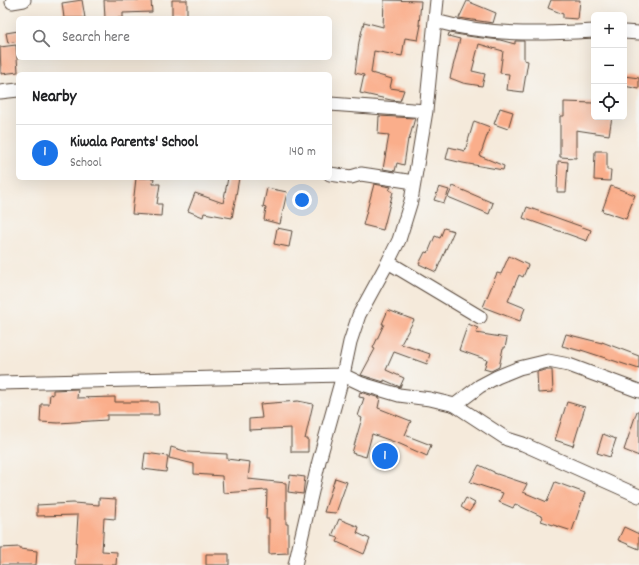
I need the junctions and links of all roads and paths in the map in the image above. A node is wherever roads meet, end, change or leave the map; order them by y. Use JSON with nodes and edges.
{"nodes":[{"id":1,"x":437,"y":0,"type":"edge"},
{"id":2,"x":435,"y":21,"type":"junction"},
{"id":3,"x":591,"y":32,"type":"edge"},
{"id":4,"x":627,"y":32,"type":"edge"},
{"id":5,"x":639,"y":33,"type":"edge"},
{"id":6,"x":16,"y":90,"type":"edge"},
{"id":7,"x":0,"y":92,"type":"edge"},
{"id":8,"x":332,"y":104,"type":"edge"},
{"id":9,"x":426,"y":111,"type":"junction"},
{"id":10,"x":332,"y":174,"type":"edge"},
{"id":11,"x":414,"y":182,"type":"junction"},
{"id":12,"x":388,"y":262,"type":"junction"},
{"id":13,"x":480,"y":317,"type":"dead end"},
{"id":14,"x":342,"y":375,"type":"junction"},
{"id":15,"x":0,"y":383,"type":"edge"},
{"id":16,"x":639,"y":391,"type":"edge"},
{"id":17,"x":455,"y":405,"type":"junction"},
{"id":18,"x":639,"y":496,"type":"edge"},
{"id":19,"x":295,"y":565,"type":"edge"}],
"edges":[{"from":1,"to":2,"type":"street"},
{"from":2,"to":3,"type":"street"},
{"from":2,"to":9,"type":"street"},
{"from":4,"to":5,"type":"street"},
{"from":6,"to":7,"type":"street"},
{"from":8,"to":9,"type":"street"},
{"from":9,"to":11,"type":"street"},
{"from":10,"to":11,"type":"street"},
{"from":11,"to":12,"type":"street"},
{"from":12,"to":13,"type":"street"},
{"from":12,"to":14,"type":"street"},
{"from":14,"to":15,"type":"street"},
{"from":14,"to":17,"type":"street"},
{"from":14,"to":19,"type":"street"},
{"from":16,"to":17,"type":"street"},
{"from":17,"to":18,"type":"street"}]}
